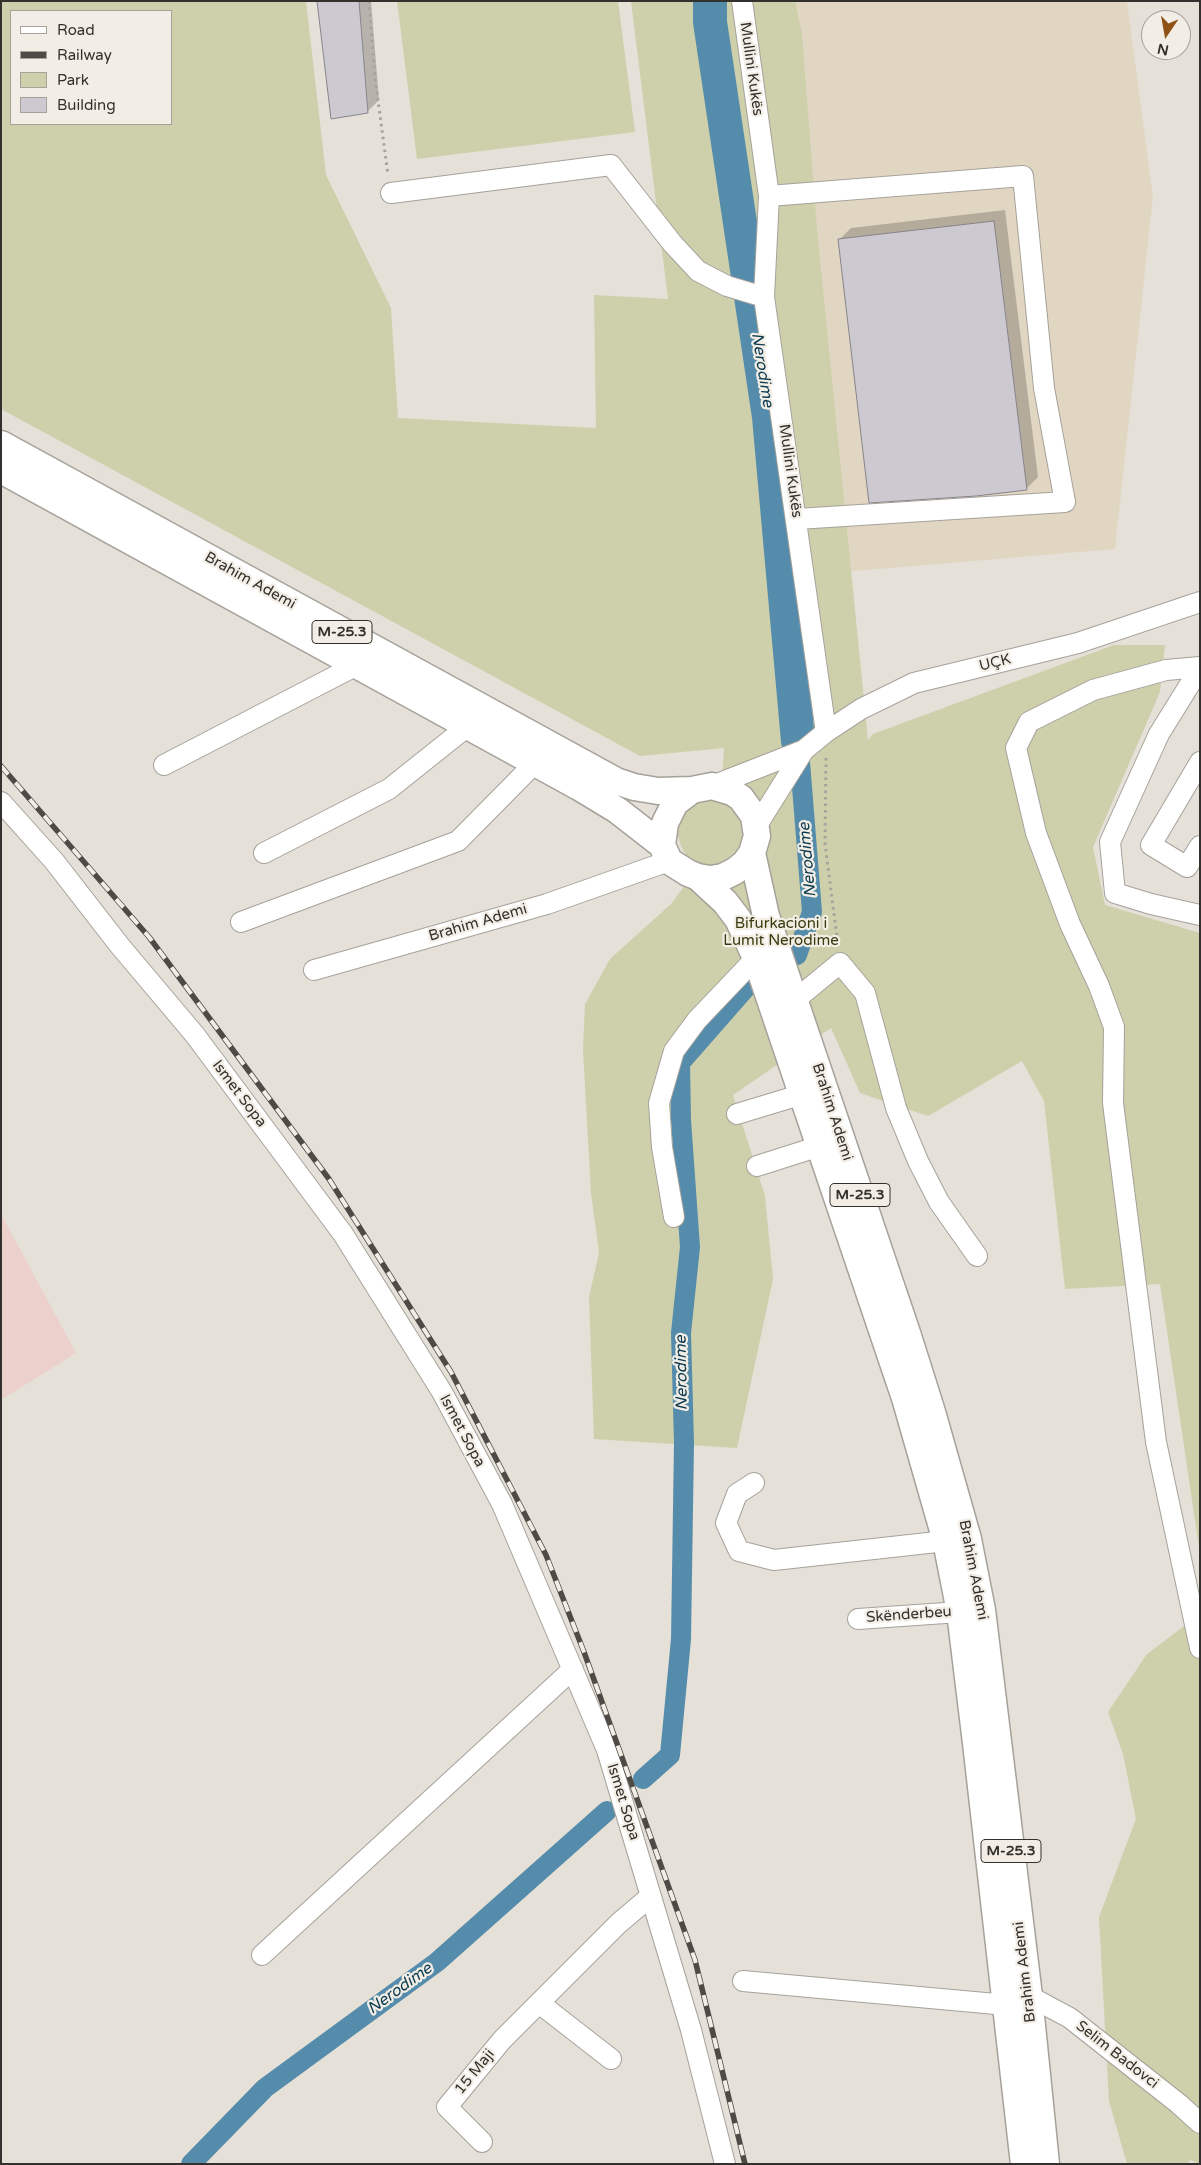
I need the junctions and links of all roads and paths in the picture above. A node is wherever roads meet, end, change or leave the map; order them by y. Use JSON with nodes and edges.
{"nodes":[{"id":1,"x":370,"y":1,"type":"edge"},
{"id":2,"x":742,"y":1,"type":"edge"},
{"id":3,"x":391,"y":193,"type":"joint"},
{"id":4,"x":768,"y":196,"type":"junction"},
{"id":5,"x":763,"y":297,"type":"junction"},
{"id":6,"x":1,"y":444,"type":"edge"},
{"id":7,"x":1,"y":470,"type":"edge"},
{"id":8,"x":797,"y":519,"type":"junction"},
{"id":9,"x":1200,"y":602,"type":"edge"},
{"id":10,"x":357,"y":665,"type":"junction"},
{"id":11,"x":1200,"y":668,"type":"edge"},
{"id":12,"x":468,"y":726,"type":"junction"},
{"id":13,"x":826,"y":732,"type":"junction"},
{"id":14,"x":804,"y":750,"type":"junction"},
{"id":15,"x":1200,"y":762,"type":"edge"},
{"id":16,"x":535,"y":764,"type":"junction"},
{"id":17,"x":164,"y":765,"type":"dead end"},
{"id":18,"x":702,"y":788,"type":"junction"},
{"id":19,"x":1,"y":802,"type":"edge"},
{"id":20,"x":756,"y":827,"type":"junction"},
{"id":21,"x":1200,"y":846,"type":"edge"},
{"id":22,"x":264,"y":853,"type":"dead end"},
{"id":23,"x":666,"y":853,"type":"junction"},
{"id":24,"x":752,"y":853,"type":"junction"},
{"id":25,"x":698,"y":877,"type":"junction"},
{"id":26,"x":1200,"y":915,"type":"edge"},
{"id":27,"x":241,"y":922,"type":"dead end"},
{"id":28,"x":756,"y":958,"type":"junction"},
{"id":29,"x":840,"y":963,"type":"junction"},
{"id":30,"x":314,"y":970,"type":"dead end"},
{"id":31,"x":795,"y":1000,"type":"junction"},
{"id":32,"x":803,"y":1094,"type":"junction"},
{"id":33,"x":737,"y":1114,"type":"dead end"},
{"id":34,"x":820,"y":1146,"type":"junction"},
{"id":35,"x":757,"y":1166,"type":"dead end"},
{"id":36,"x":674,"y":1217,"type":"dead end"},
{"id":37,"x":977,"y":1256,"type":"dead end"},
{"id":38,"x":754,"y":1483,"type":"dead end"},
{"id":39,"x":946,"y":1541,"type":"junction"},
{"id":40,"x":960,"y":1612,"type":"junction"},
{"id":41,"x":858,"y":1619,"type":"dead end"},
{"id":42,"x":1200,"y":1648,"type":"edge"},
{"id":43,"x":573,"y":1669,"type":"junction"},
{"id":44,"x":651,"y":1896,"type":"junction"},
{"id":45,"x":262,"y":1955,"type":"dead end"},
{"id":46,"x":743,"y":1981,"type":"dead end"},
{"id":47,"x":1018,"y":2000,"type":"junction"},
{"id":48,"x":539,"y":2003,"type":"junction"},
{"id":49,"x":611,"y":2059,"type":"dead end"},
{"id":50,"x":1200,"y":2123,"type":"edge"},
{"id":51,"x":482,"y":2142,"type":"dead end"},
{"id":52,"x":725,"y":2164,"type":"edge"},
{"id":53,"x":1024,"y":2164,"type":"edge"},
{"id":54,"x":1046,"y":2164,"type":"edge"}],
"edges":[{"from":1,"to":3,"type":"path"},
{"from":2,"to":4,"type":"street","name":"Mullini Kukës"},
{"from":3,"to":5,"type":"street"},
{"from":4,"to":5,"type":"street","name":"Mullini Kukës"},
{"from":4,"to":8,"type":"street"},
{"from":5,"to":8,"type":"street","name":"Mullini Kukës"},
{"from":6,"to":18,"type":"main road","name":"Brahim Ademi","number":"M-25.3"},
{"from":7,"to":10,"type":"main road","name":"Brahim Ademi","number":"M-25.3"},
{"from":8,"to":13,"type":"street","name":"Mullini Kukës"},
{"from":9,"to":13,"type":"street","name":"UÇK"},
{"from":10,"to":12,"type":"main road","name":"Brahim Ademi","number":"M-25.3"},
{"from":10,"to":17,"type":"street"},
{"from":11,"to":26,"type":"street"},
{"from":11,"to":42,"type":"street"},
{"from":12,"to":16,"type":"main road","name":"Brahim Ademi","number":"M-25.3"},
{"from":12,"to":22,"type":"street"},
{"from":13,"to":14,"type":"street","name":"UÇK"},
{"from":13,"to":29,"type":"path"},
{"from":14,"to":18,"type":"street","name":"UÇK"},
{"from":14,"to":20,"type":"street","name":"UÇK"},
{"from":15,"to":21,"type":"street"},
{"from":16,"to":23,"type":"main road","name":"Brahim Ademi","number":"M-25.3"},
{"from":16,"to":27,"type":"street"},
{"from":18,"to":20,"type":"main road","name":"Brahim Ademi","number":"M-25.3"},
{"from":18,"to":23,"type":"main road"},
{"from":19,"to":43,"type":"street","name":"Ismet Sopa"},
{"from":20,"to":24,"type":"main road","name":"Brahim Ademi","number":"M-25.3"},
{"from":23,"to":25,"type":"main road","name":"Brahim Ademi","number":"M-25.3"},
{"from":23,"to":30,"type":"street","name":"Brahim Ademi"},
{"from":24,"to":25,"type":"main road"},
{"from":24,"to":31,"type":"main road","name":"Brahim Ademi","number":"M-25.3"},
{"from":25,"to":28,"type":"main road","name":"Brahim Ademi","number":"M-25.3"},
{"from":28,"to":32,"type":"main road","name":"Brahim Ademi","number":"M-25.3"},
{"from":28,"to":36,"type":"street"},
{"from":29,"to":31,"type":"street"},
{"from":29,"to":37,"type":"street"},
{"from":31,"to":47,"type":"main road","name":"Brahim Ademi","number":"M-25.3"},
{"from":32,"to":33,"type":"street","name":"Brahim Ademi"},
{"from":32,"to":34,"type":"main road","name":"Brahim Ademi","number":"M-25.3"},
{"from":34,"to":35,"type":"street","name":"Brahim Ademi"},
{"from":34,"to":39,"type":"main road","name":"Brahim Ademi","number":"M-25.3"},
{"from":38,"to":39,"type":"street","name":"Brahim Ademi"},
{"from":39,"to":40,"type":"main road","name":"Brahim Ademi","number":"M-25.3"},
{"from":40,"to":41,"type":"street","name":"Skënderbeu"},
{"from":40,"to":47,"type":"main road","name":"Brahim Ademi","number":"M-25.3"},
{"from":43,"to":44,"type":"street","name":"Ismet Sopa"},
{"from":43,"to":45,"type":"street"},
{"from":44,"to":48,"type":"street","name":"15 Maji"},
{"from":44,"to":52,"type":"street","name":"Ismet Sopa"},
{"from":46,"to":47,"type":"street","name":"Brahim Ademi"},
{"from":47,"to":50,"type":"street","name":"Selim Badovci"},
{"from":47,"to":53,"type":"main road","name":"Brahim Ademi","number":"M-25.3"},
{"from":47,"to":54,"type":"main road","name":"Brahim Ademi","number":"M-25.3"},
{"from":48,"to":49,"type":"street"},
{"from":48,"to":51,"type":"street","name":"15 Maji"}]}
